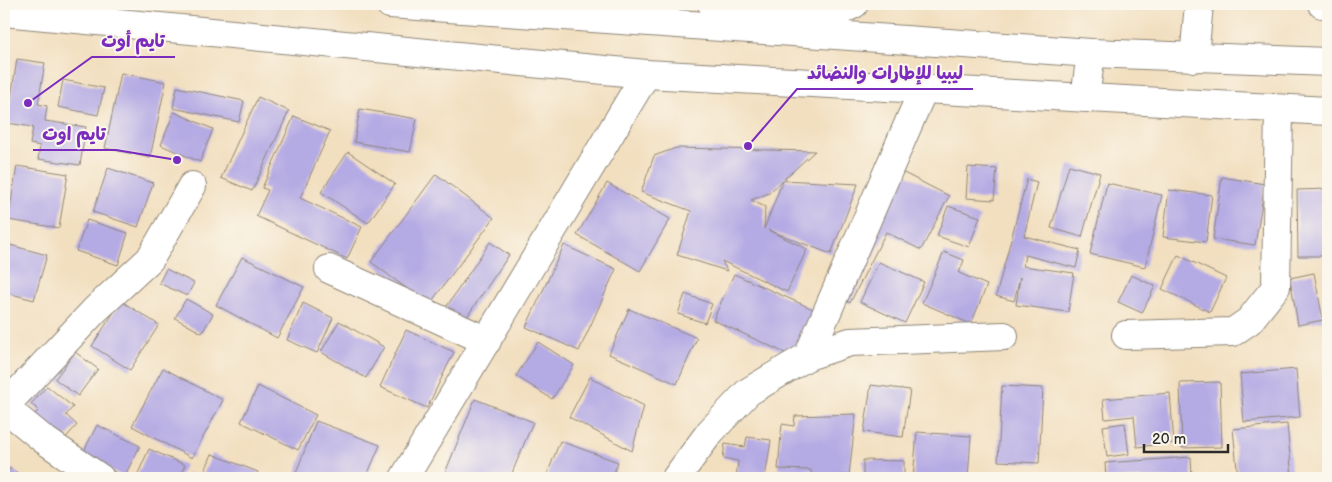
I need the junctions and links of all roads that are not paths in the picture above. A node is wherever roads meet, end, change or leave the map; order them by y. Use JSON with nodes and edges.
{"nodes":[{"id":1,"x":390,"y":4,"type":"edge"},
{"id":2,"x":712,"y":4,"type":"edge"},
{"id":3,"x":854,"y":4,"type":"edge"},
{"id":4,"x":1199,"y":4,"type":"edge"},
{"id":5,"x":1322,"y":4,"type":"edge"},
{"id":6,"x":1328,"y":4,"type":"edge"},
{"id":7,"x":4,"y":12,"type":"edge"},
{"id":8,"x":1091,"y":53,"type":"junction"},
{"id":9,"x":1194,"y":58,"type":"junction"},
{"id":10,"x":1328,"y":62,"type":"edge"},
{"id":11,"x":646,"y":74,"type":"junction"},
{"id":12,"x":923,"y":90,"type":"junction"},
{"id":13,"x":1085,"y":98,"type":"junction"},
{"id":14,"x":1279,"y":109,"type":"junction"},
{"id":15,"x":1328,"y":111,"type":"edge"},
{"id":16,"x":192,"y":186,"type":"dead end"},
{"id":17,"x":329,"y":269,"type":"dead end"},
{"id":18,"x":1126,"y":335,"type":"dead end"},
{"id":19,"x":1004,"y":336,"type":"dead end"},
{"id":20,"x":487,"y":341,"type":"junction"},
{"id":21,"x":808,"y":356,"type":"junction"},
{"id":22,"x":100,"y":478,"type":"edge"},
{"id":23,"x":404,"y":478,"type":"edge"},
{"id":24,"x":676,"y":478,"type":"edge"}],
"edges":[{"from":1,"to":8,"type":"main road"},
{"from":2,"to":3,"type":"main road"},
{"from":4,"to":9,"type":"main road"},
{"from":5,"to":6,"type":"main road"},
{"from":7,"to":11,"type":"main road"},
{"from":8,"to":9,"type":"main road"},
{"from":8,"to":13,"type":"main road"},
{"from":9,"to":10,"type":"main road"},
{"from":11,"to":12,"type":"main road"},
{"from":11,"to":20,"type":"main road"},
{"from":12,"to":13,"type":"main road"},
{"from":12,"to":21,"type":"main road"},
{"from":13,"to":14,"type":"main road"},
{"from":14,"to":15,"type":"main road"},
{"from":14,"to":18,"type":"main road"},
{"from":16,"to":22,"type":"main road"},
{"from":17,"to":20,"type":"main road"},
{"from":19,"to":21,"type":"main road"},
{"from":20,"to":23,"type":"main road"},
{"from":21,"to":24,"type":"main road"}]}
